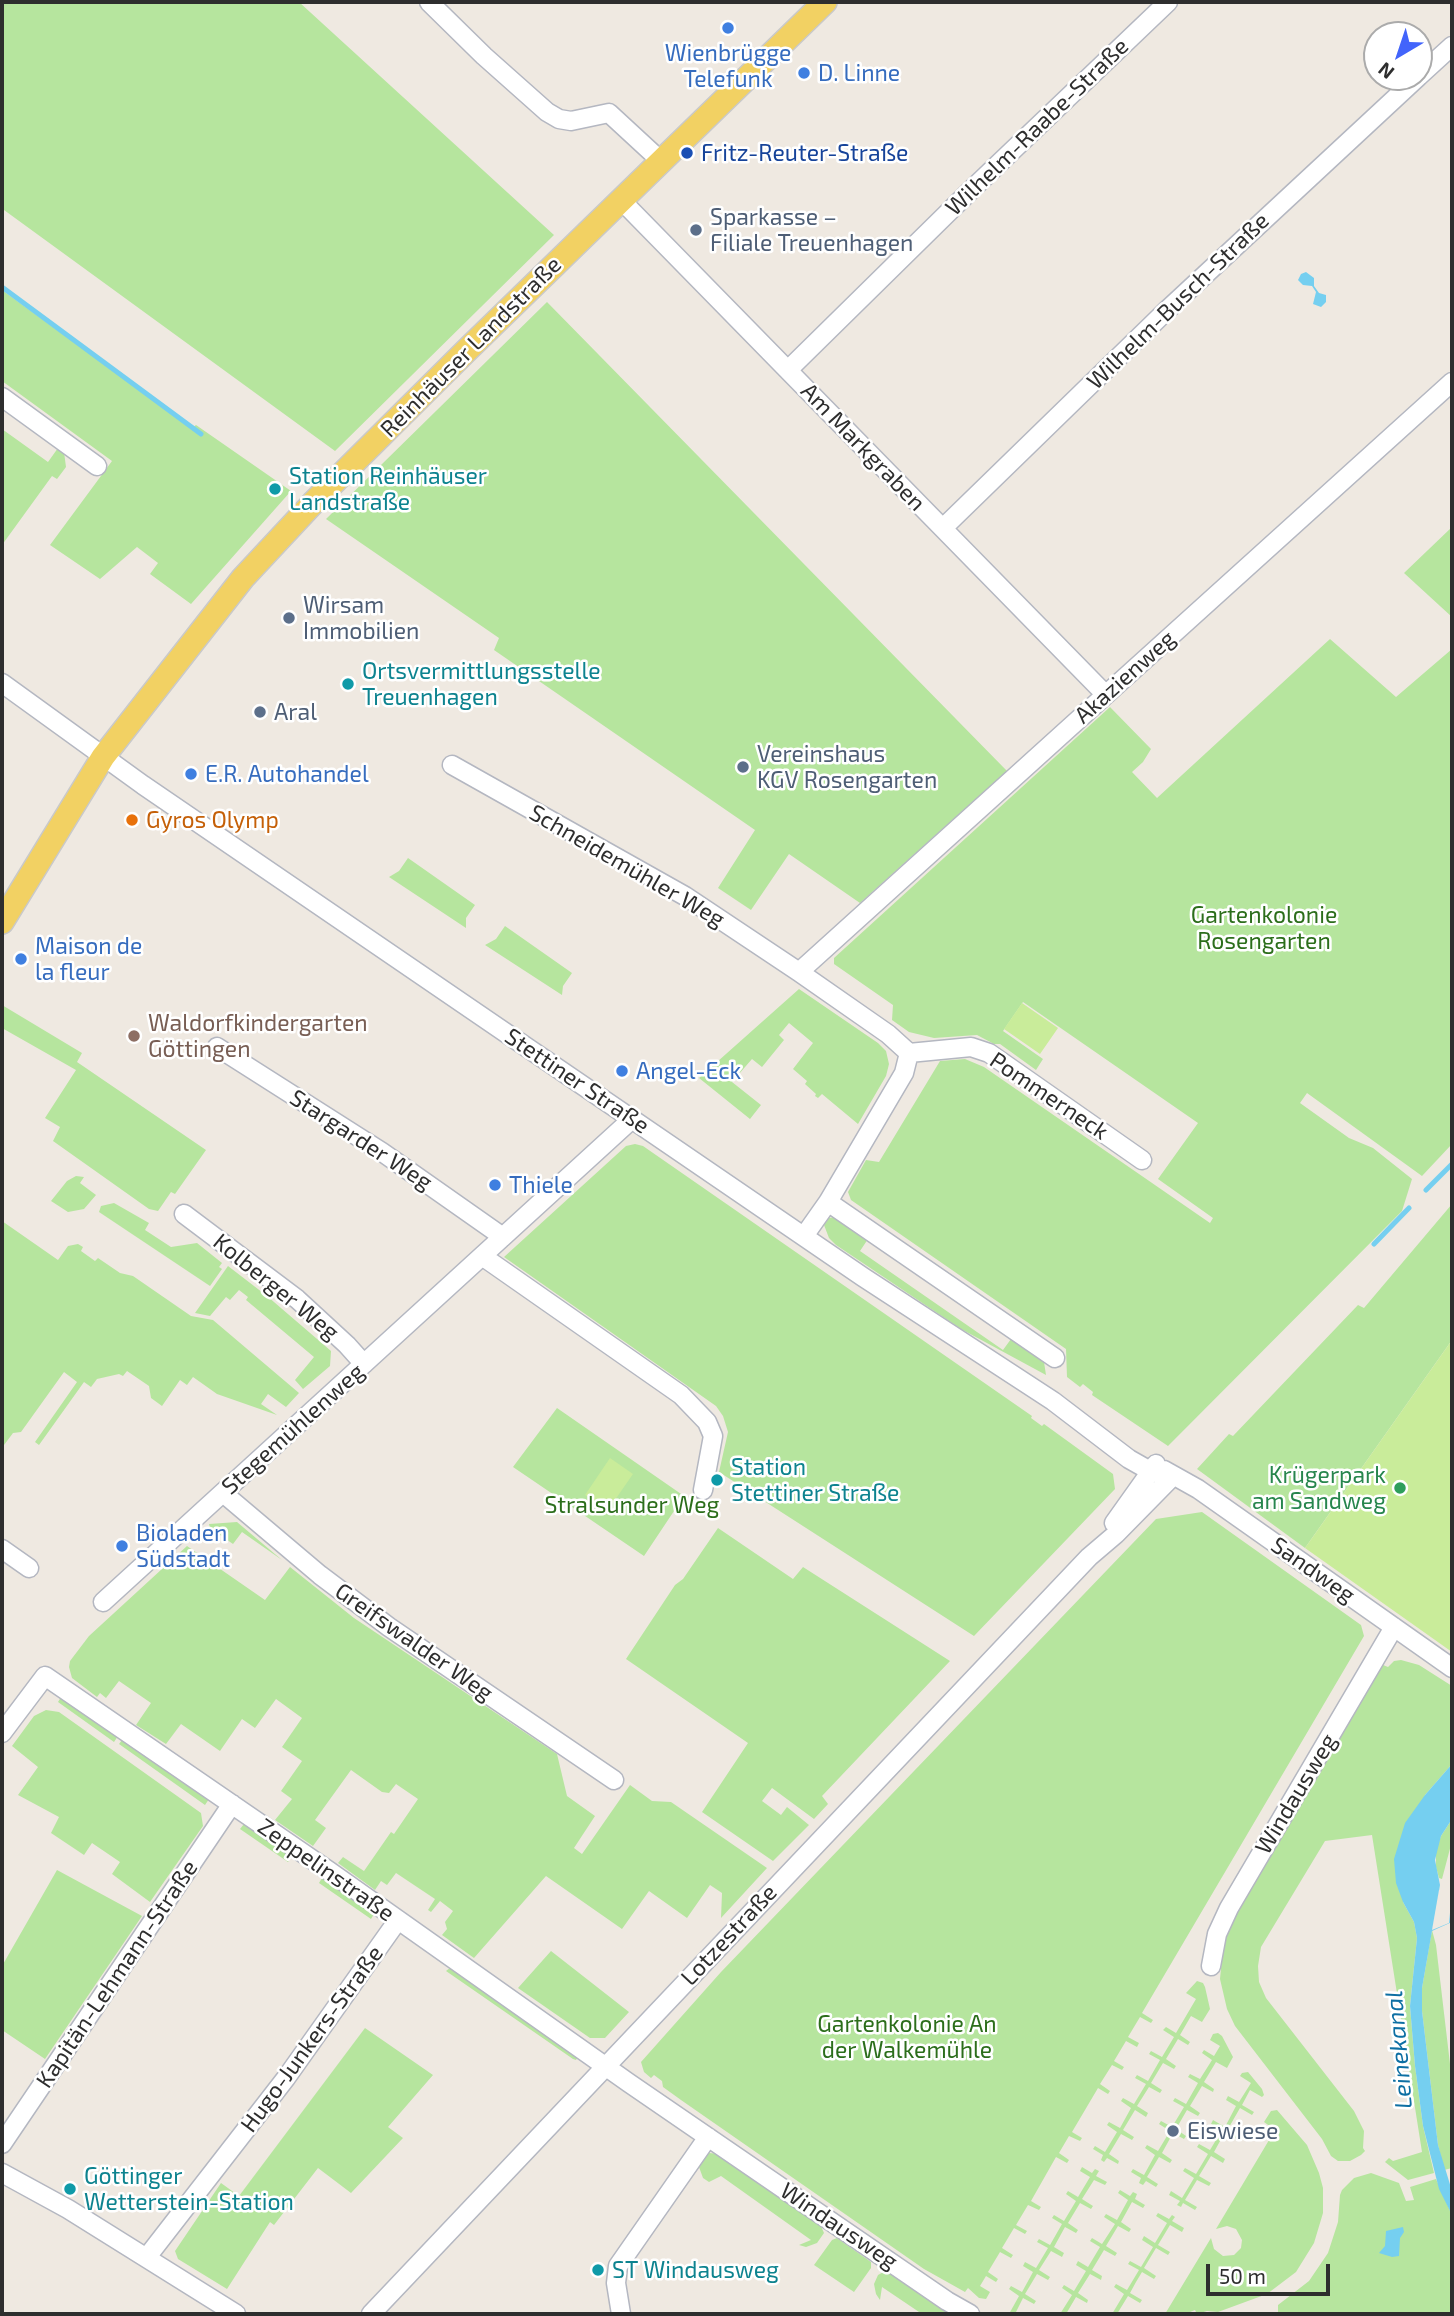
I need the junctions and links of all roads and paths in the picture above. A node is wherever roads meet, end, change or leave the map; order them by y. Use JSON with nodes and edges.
{"nodes":[{"id":1,"x":429,"y":2,"type":"edge"},
{"id":2,"x":825,"y":2,"type":"edge"},
{"id":3,"x":1168,"y":2,"type":"edge"},
{"id":4,"x":1452,"y":46,"type":"edge"},
{"id":5,"x":1433,"y":63,"type":"edge"},
{"id":6,"x":1402,"y":91,"type":"edge"},
{"id":7,"x":661,"y":161,"type":"junction"},
{"id":8,"x":621,"y":200,"type":"junction"},
{"id":9,"x":788,"y":370,"type":"junction"},
{"id":10,"x":1452,"y":382,"type":"edge"},
{"id":11,"x":2,"y":397,"type":"edge"},
{"id":12,"x":97,"y":466,"type":"dead end"},
{"id":13,"x":943,"y":528,"type":"junction"},
{"id":14,"x":2,"y":683,"type":"edge"},
{"id":15,"x":1105,"y":694,"type":"junction"},
{"id":16,"x":103,"y":757,"type":"junction"},
{"id":17,"x":452,"y":765,"type":"dead end"},
{"id":18,"x":2,"y":922,"type":"edge"},
{"id":19,"x":799,"y":972,"type":"junction"},
{"id":20,"x":217,"y":1047,"type":"dead end"},
{"id":21,"x":909,"y":1053,"type":"junction"},
{"id":22,"x":632,"y":1119,"type":"junction"},
{"id":23,"x":1142,"y":1160,"type":"dead end"},
{"id":24,"x":828,"y":1202,"type":"junction"},
{"id":25,"x":184,"y":1214,"type":"dead end"},
{"id":26,"x":804,"y":1236,"type":"junction"},
{"id":27,"x":503,"y":1237,"type":"junction"},
{"id":28,"x":482,"y":1256,"type":"junction"},
{"id":29,"x":1055,"y":1358,"type":"dead end"},
{"id":30,"x":364,"y":1364,"type":"junction"},
{"id":31,"x":1154,"y":1468,"type":"junction"},
{"id":32,"x":1172,"y":1476,"type":"junction"},
{"id":33,"x":703,"y":1490,"type":"dead end"},
{"id":34,"x":223,"y":1493,"type":"junction"},
{"id":35,"x":2,"y":1549,"type":"edge"},
{"id":36,"x":1089,"y":1556,"type":"junction"},
{"id":37,"x":29,"y":1568,"type":"dead end"},
{"id":38,"x":103,"y":1602,"type":"dead end"},
{"id":39,"x":1394,"y":1627,"type":"junction"},
{"id":40,"x":1452,"y":1668,"type":"edge"},
{"id":41,"x":2,"y":1733,"type":"edge"},
{"id":42,"x":614,"y":1780,"type":"dead end"},
{"id":43,"x":232,"y":1804,"type":"junction"},
{"id":44,"x":398,"y":1920,"type":"junction"},
{"id":45,"x":1210,"y":1966,"type":"dead end"},
{"id":46,"x":605,"y":2066,"type":"junction"},
{"id":47,"x":708,"y":2137,"type":"junction"},
{"id":48,"x":2,"y":2144,"type":"edge"},
{"id":49,"x":2,"y":2174,"type":"edge"},
{"id":50,"x":147,"y":2257,"type":"junction"},
{"id":51,"x":236,"y":2314,"type":"edge"},
{"id":52,"x":370,"y":2314,"type":"edge"},
{"id":53,"x":621,"y":2314,"type":"edge"},
{"id":54,"x":970,"y":2314,"type":"edge"}],
"edges":[{"from":1,"to":7,"type":"street"},
{"from":2,"to":7,"type":"main road","name":"Reinhäuser Landstraße"},
{"from":3,"to":9,"type":"street","name":"Wilhelm-Raabe-Straße"},
{"from":4,"to":5,"type":"street","name":"Wilhelm-Busch-Straße"},
{"from":6,"to":13,"type":"street","name":"Wilhelm-Busch-Straße"},
{"from":7,"to":8,"type":"main road","name":"Reinhäuser Landstraße"},
{"from":8,"to":9,"type":"street","name":"Am Markgraben"},
{"from":8,"to":16,"type":"main road","name":"Reinhäuser Landstraße"},
{"from":9,"to":13,"type":"street","name":"Am Markgraben"},
{"from":10,"to":15,"type":"street","name":"Akazienweg"},
{"from":11,"to":12,"type":"street"},
{"from":13,"to":15,"type":"street","name":"Am Markgraben"},
{"from":14,"to":16,"type":"street","name":"Stettiner Straße"},
{"from":15,"to":19,"type":"street","name":"Akazienweg"},
{"from":16,"to":18,"type":"main road","name":"Reinhäuser Landstraße"},
{"from":16,"to":22,"type":"street","name":"Stettiner Straße"},
{"from":17,"to":19,"type":"street","name":"Schneidemühler Weg"},
{"from":19,"to":21,"type":"street"},
{"from":20,"to":27,"type":"street","name":"Stargarder Weg"},
{"from":21,"to":23,"type":"street","name":"Pommerneck"},
{"from":21,"to":24,"type":"street"},
{"from":22,"to":26,"type":"street","name":"Stettiner Straße"},
{"from":22,"to":27,"type":"street","name":"Stegemühlenweg"},
{"from":24,"to":26,"type":"street"},
{"from":24,"to":29,"type":"street"},
{"from":25,"to":30,"type":"street","name":"Kolberger Weg"},
{"from":26,"to":31,"type":"street","name":"Stettiner Straße"},
{"from":27,"to":28,"type":"street","name":"Stegemühlenweg"},
{"from":28,"to":30,"type":"street","name":"Stegemühlenweg"},
{"from":28,"to":33,"type":"street"},
{"from":30,"to":34,"type":"street","name":"Stegemühlenweg"},
{"from":31,"to":32,"type":"street","name":"Stettiner Straße"},
{"from":31,"to":36,"type":"street","name":"Lotzestraße"},
{"from":32,"to":36,"type":"street","name":"Lotzestraße"},
{"from":32,"to":39,"type":"street","name":"Sandweg"},
{"from":34,"to":38,"type":"street","name":"Stegemühlenweg"},
{"from":34,"to":42,"type":"street","name":"Greifswalder Weg"},
{"from":35,"to":37,"type":"street"},
{"from":36,"to":46,"type":"street","name":"Lotzestraße"},
{"from":39,"to":40,"type":"street","name":"Sandweg"},
{"from":39,"to":45,"type":"street","name":"Windausweg"},
{"from":41,"to":43,"type":"street","name":"Zeppelinstraße"},
{"from":43,"to":44,"type":"street","name":"Zeppelinstraße"},
{"from":43,"to":48,"type":"street","name":"Kapitän-Lehmann-Straße"},
{"from":44,"to":46,"type":"street","name":"Zeppelinstraße"},
{"from":44,"to":50,"type":"street","name":"Hugo-Junkers-Straße"},
{"from":46,"to":47,"type":"street","name":"Windausweg"},
{"from":46,"to":52,"type":"street","name":"Lotzestraße"},
{"from":47,"to":53,"type":"street"},
{"from":47,"to":54,"type":"street","name":"Windausweg"},
{"from":49,"to":50,"type":"street"},
{"from":50,"to":51,"type":"street"}]}
